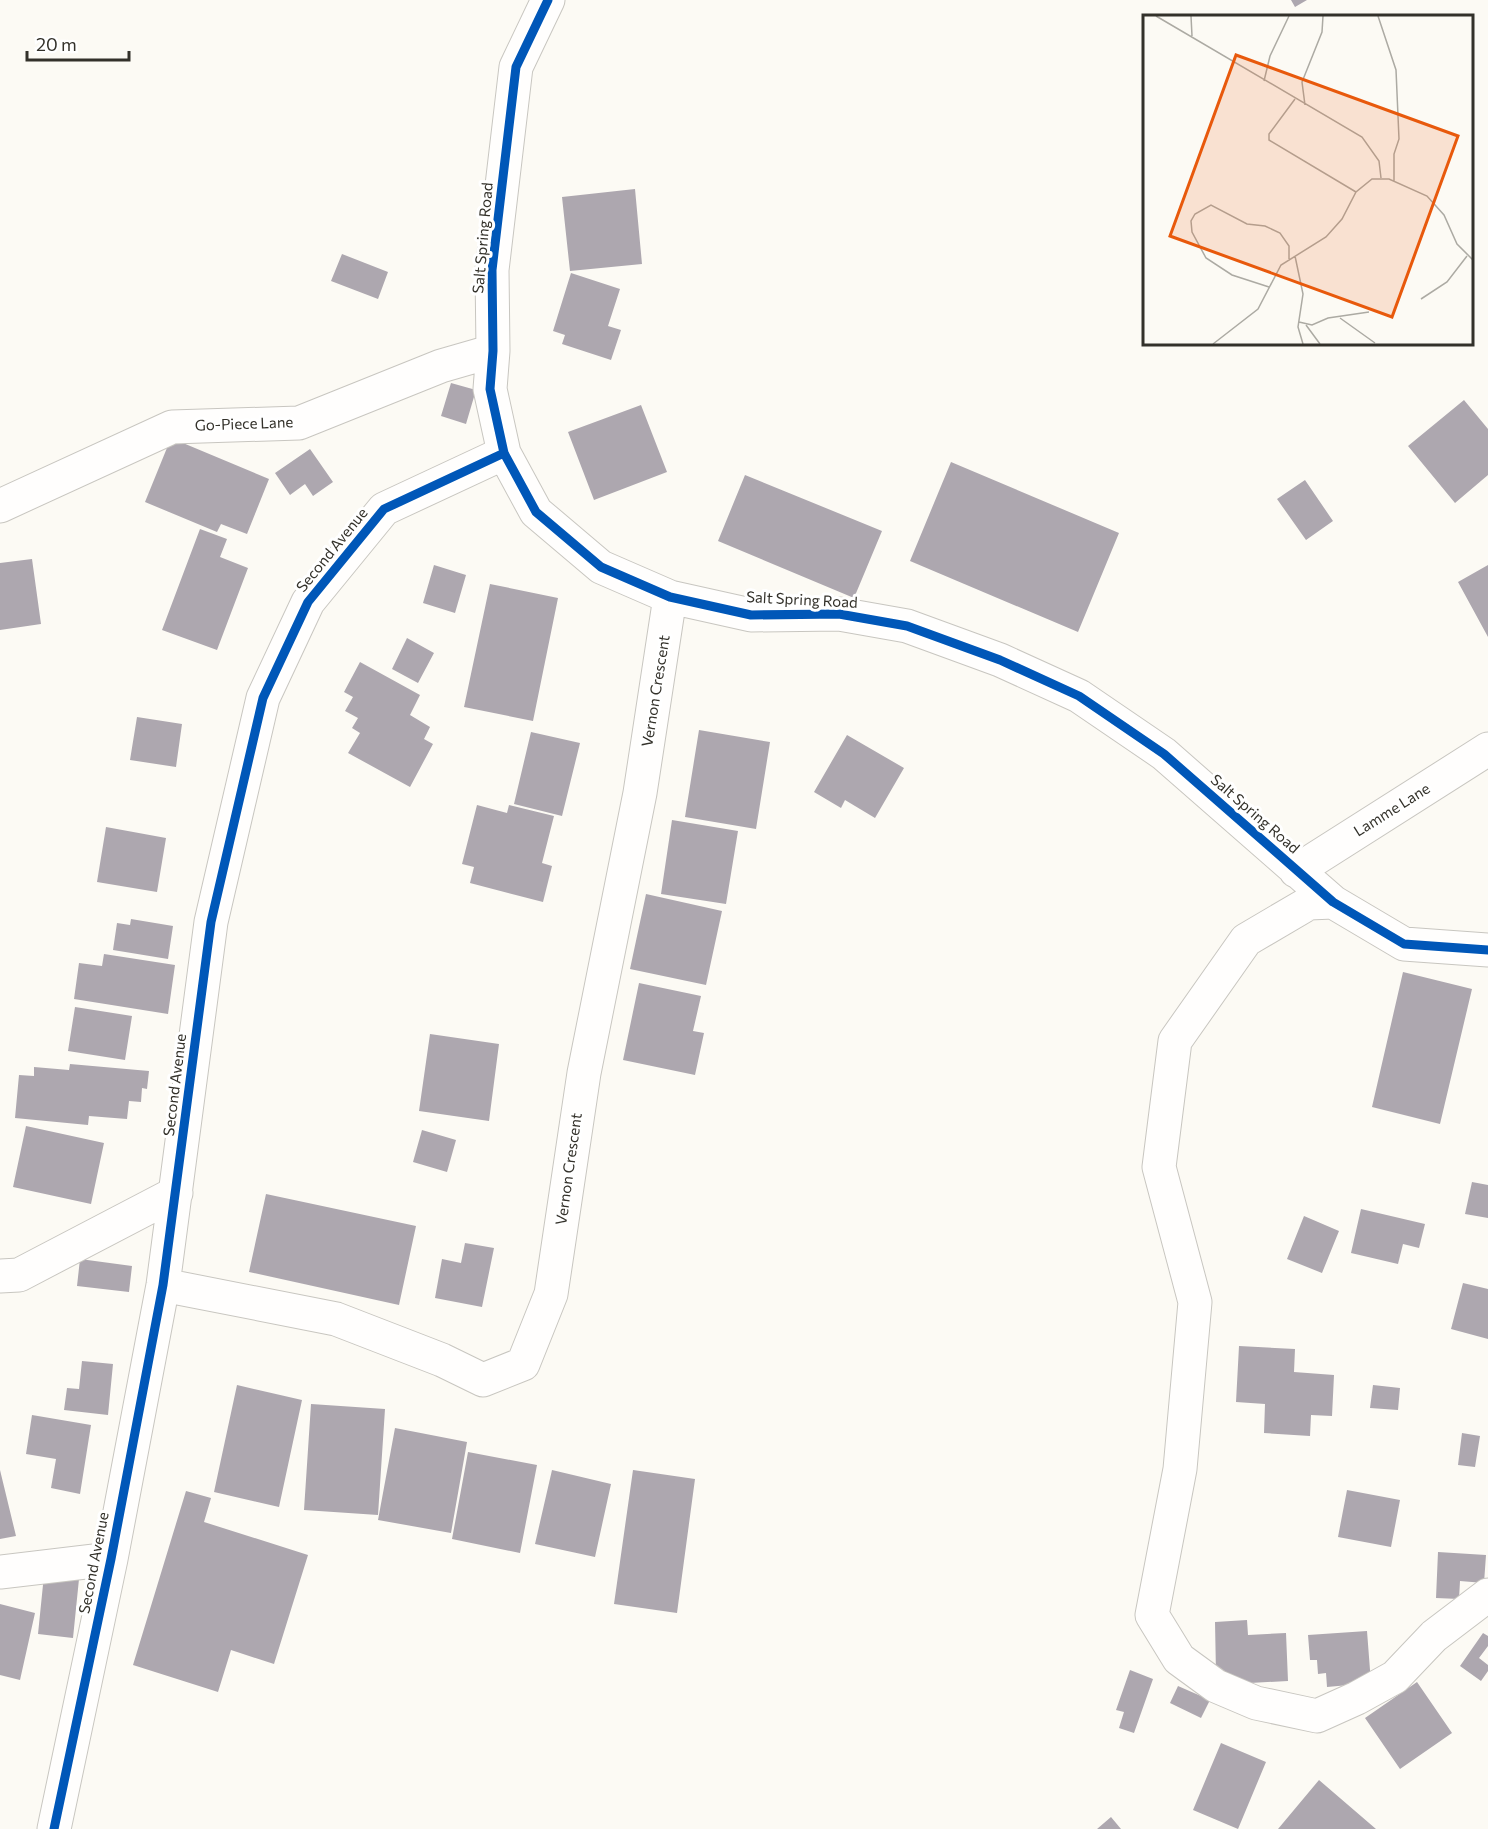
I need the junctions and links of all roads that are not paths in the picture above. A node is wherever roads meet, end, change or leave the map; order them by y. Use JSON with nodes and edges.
{"nodes":[{"id":1,"x":548,"y":0,"type":"edge"},
{"id":2,"x":493,"y":351,"type":"junction"},
{"id":3,"x":504,"y":453,"type":"junction"},
{"id":4,"x":0,"y":506,"type":"edge"},
{"id":5,"x":670,"y":597,"type":"junction"},
{"id":6,"x":1488,"y":749,"type":"edge"},
{"id":7,"x":1296,"y":871,"type":"junction"},
{"id":8,"x":1334,"y":902,"type":"junction"},
{"id":9,"x":1488,"y":950,"type":"edge"},
{"id":10,"x":176,"y":1193,"type":"junction"},
{"id":11,"x":0,"y":1276,"type":"edge"},
{"id":12,"x":163,"y":1285,"type":"junction"},
{"id":13,"x":111,"y":1559,"type":"junction"},
{"id":14,"x":0,"y":1572,"type":"edge"},
{"id":15,"x":1488,"y":1595,"type":"edge"},
{"id":16,"x":54,"y":1829,"type":"edge"}],
"edges":[{"from":1,"to":2,"type":"street","name":"Salt Spring Road"},
{"from":2,"to":3,"type":"street","name":"Salt Spring Road"},
{"from":2,"to":4,"type":"street","name":"Go-Piece Lane"},
{"from":3,"to":5,"type":"street","name":"Salt Spring Road"},
{"from":3,"to":10,"type":"street","name":"Second Avenue"},
{"from":5,"to":7,"type":"street","name":"Salt Spring Road"},
{"from":5,"to":12,"type":"street","name":"Vernon Crescent"},
{"from":6,"to":7,"type":"street","name":"Lamme Lane"},
{"from":7,"to":8,"type":"street","name":"Salt Spring Road"},
{"from":8,"to":9,"type":"street","name":"Salt Spring Road"},
{"from":8,"to":15,"type":"street"},
{"from":10,"to":11,"type":"street"},
{"from":10,"to":12,"type":"street","name":"Second Avenue"},
{"from":12,"to":13,"type":"street","name":"Second Avenue"},
{"from":13,"to":14,"type":"street"},
{"from":13,"to":16,"type":"street","name":"Second Avenue"}]}
